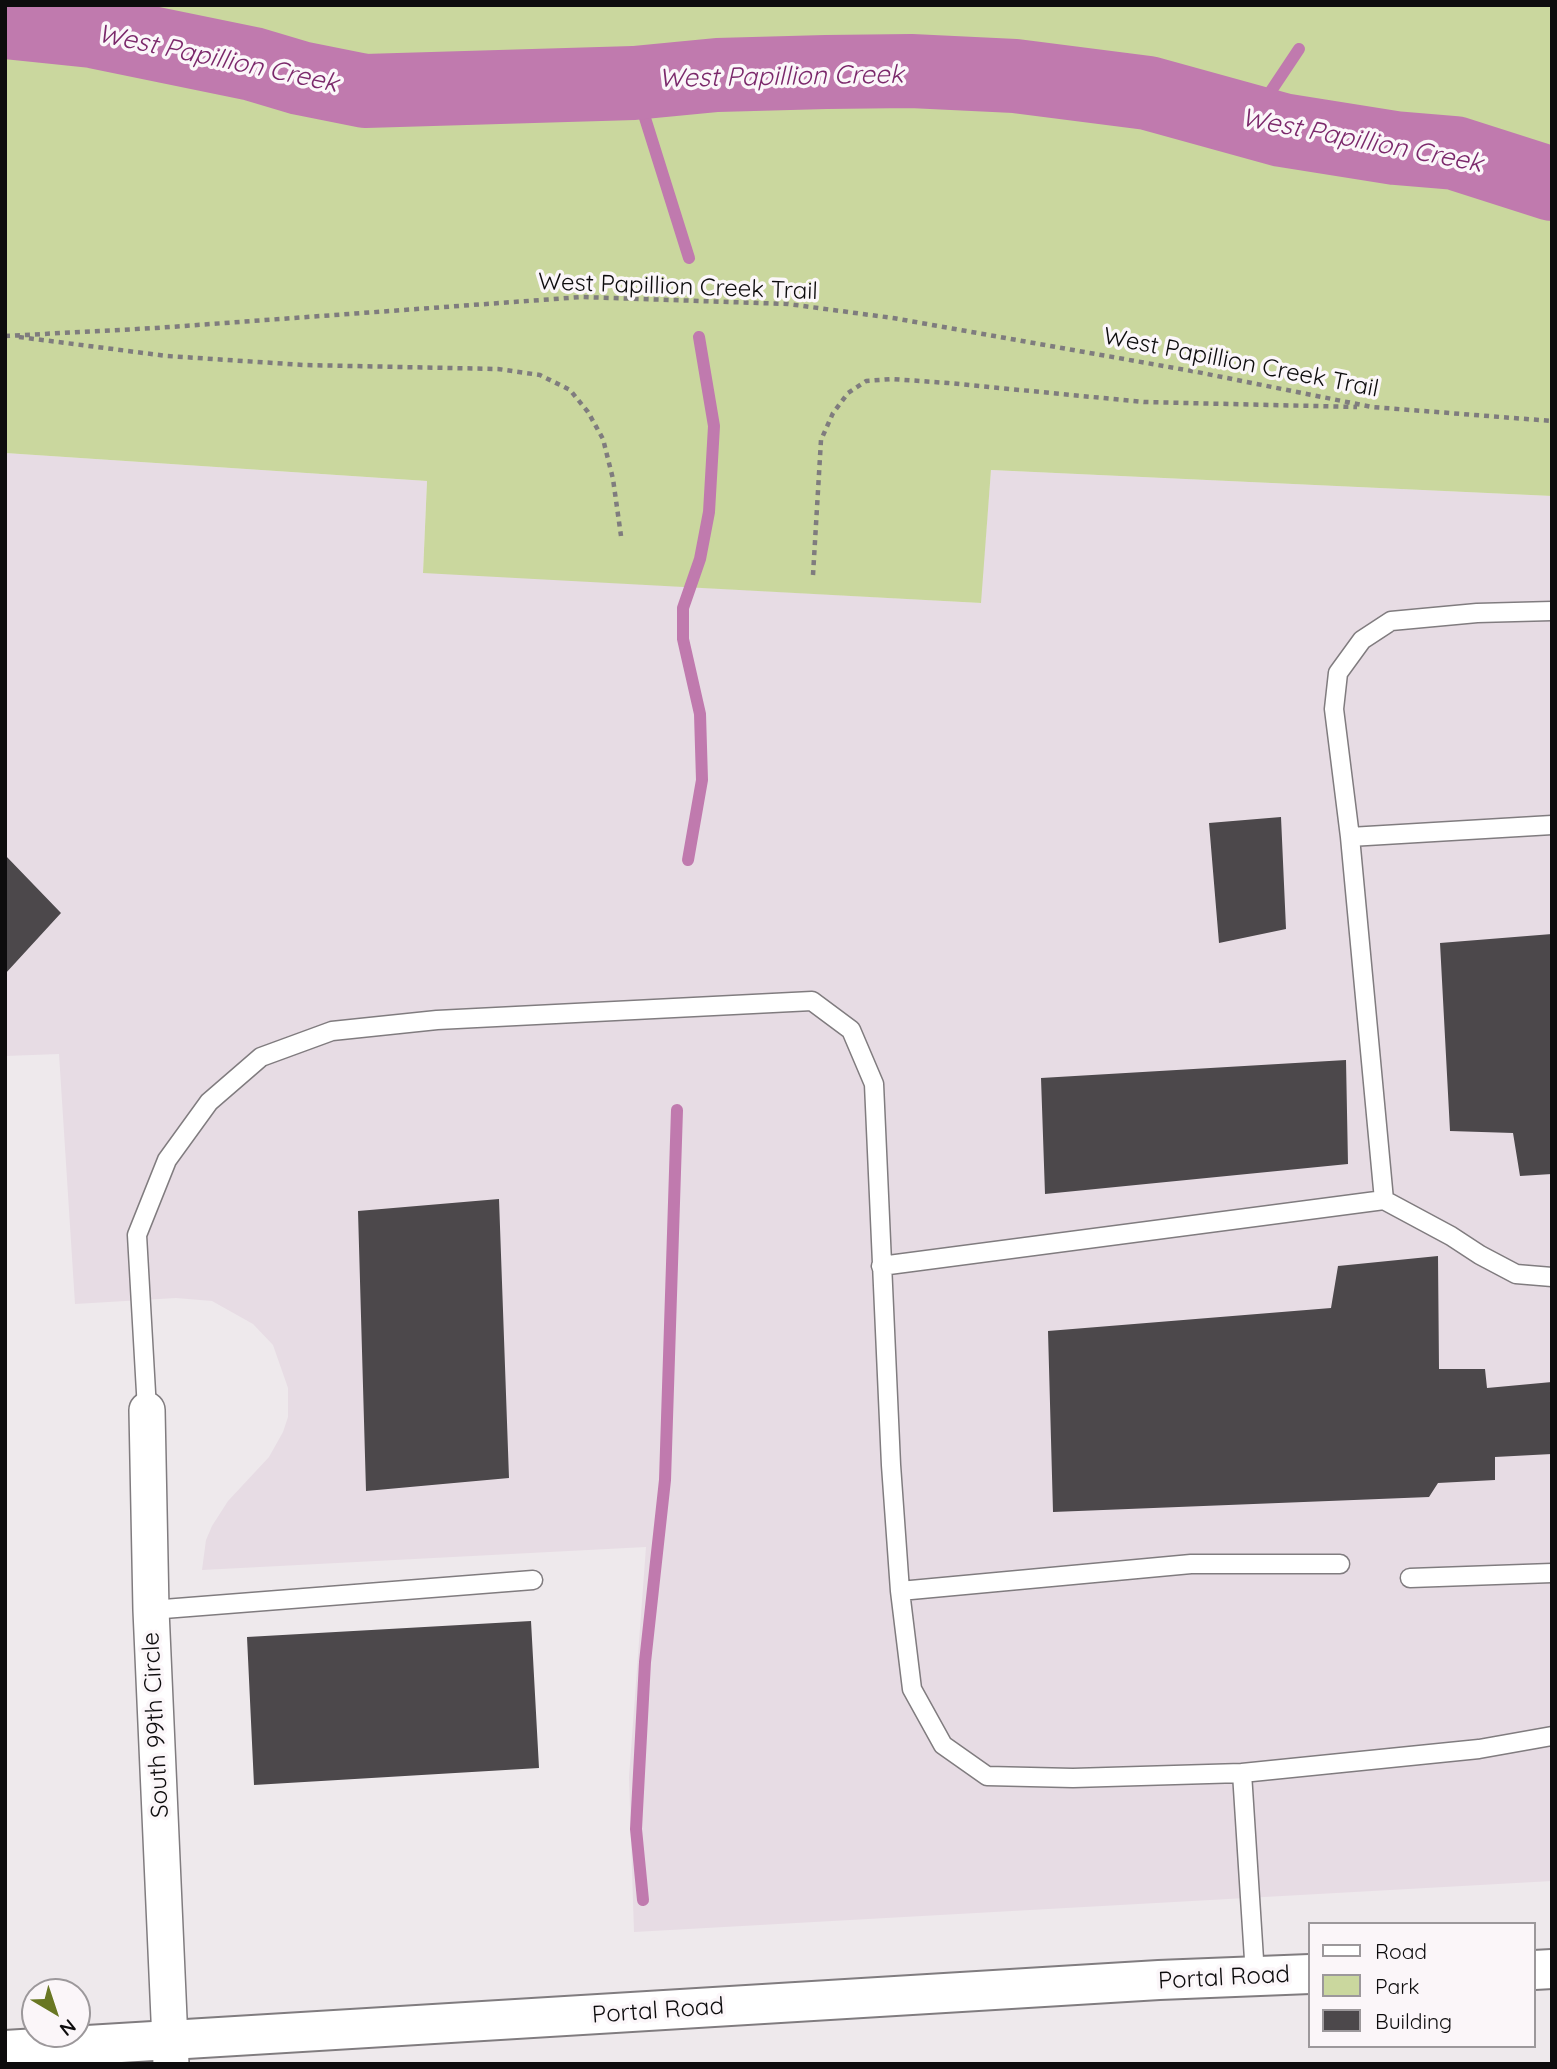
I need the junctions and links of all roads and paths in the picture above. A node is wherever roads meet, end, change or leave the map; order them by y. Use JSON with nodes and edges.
{"nodes":[{"id":1,"x":7,"y":336,"type":"edge"},
{"id":2,"x":1372,"y":407,"type":"junction"},
{"id":3,"x":1552,"y":421,"type":"edge"},
{"id":4,"x":621,"y":536,"type":"dead end"},
{"id":5,"x":813,"y":575,"type":"dead end"},
{"id":6,"x":1552,"y":611,"type":"edge"},
{"id":7,"x":1552,"y":825,"type":"edge"},
{"id":8,"x":1350,"y":836,"type":"junction"},
{"id":9,"x":1384,"y":1200,"type":"junction"},
{"id":10,"x":881,"y":1266,"type":"junction"},
{"id":11,"x":1552,"y":1277,"type":"edge"},
{"id":12,"x":147,"y":1410,"type":"joint"},
{"id":13,"x":1340,"y":1564,"type":"dead end"},
{"id":14,"x":1552,"y":1573,"type":"edge"},
{"id":15,"x":1410,"y":1578,"type":"dead end"},
{"id":16,"x":533,"y":1580,"type":"dead end"},
{"id":17,"x":900,"y":1591,"type":"junction"},
{"id":18,"x":151,"y":1611,"type":"junction"},
{"id":19,"x":1552,"y":1736,"type":"edge"},
{"id":20,"x":1242,"y":1773,"type":"junction"},
{"id":21,"x":1308,"y":1974,"type":"edge"},
{"id":22,"x":1255,"y":1975,"type":"junction"},
{"id":23,"x":5,"y":2050,"type":"edge"},
{"id":24,"x":171,"y":2052,"type":"edge"}],
"edges":[{"from":1,"to":2,"type":"path","name":"West Papillion Creek Trail"},
{"from":1,"to":4,"type":"path"},
{"from":2,"to":3,"type":"path","name":"West Papillion Creek Trail"},
{"from":2,"to":5,"type":"path"},
{"from":6,"to":8,"type":"lane"},
{"from":7,"to":8,"type":"lane"},
{"from":8,"to":9,"type":"lane"},
{"from":9,"to":10,"type":"lane"},
{"from":9,"to":11,"type":"lane"},
{"from":10,"to":12,"type":"lane"},
{"from":10,"to":17,"type":"lane"},
{"from":12,"to":18,"type":"street","name":"South 99th Circle"},
{"from":13,"to":17,"type":"lane"},
{"from":14,"to":15,"type":"lane"},
{"from":16,"to":18,"type":"lane"},
{"from":17,"to":20,"type":"lane"},
{"from":18,"to":24,"type":"street","name":"South 99th Circle"},
{"from":19,"to":20,"type":"lane"},
{"from":20,"to":22,"type":"lane"},
{"from":21,"to":22,"type":"main road","name":"Portal Road"},
{"from":22,"to":24,"type":"main road","name":"Portal Road"},
{"from":23,"to":24,"type":"main road","name":"Portal Road"}]}
